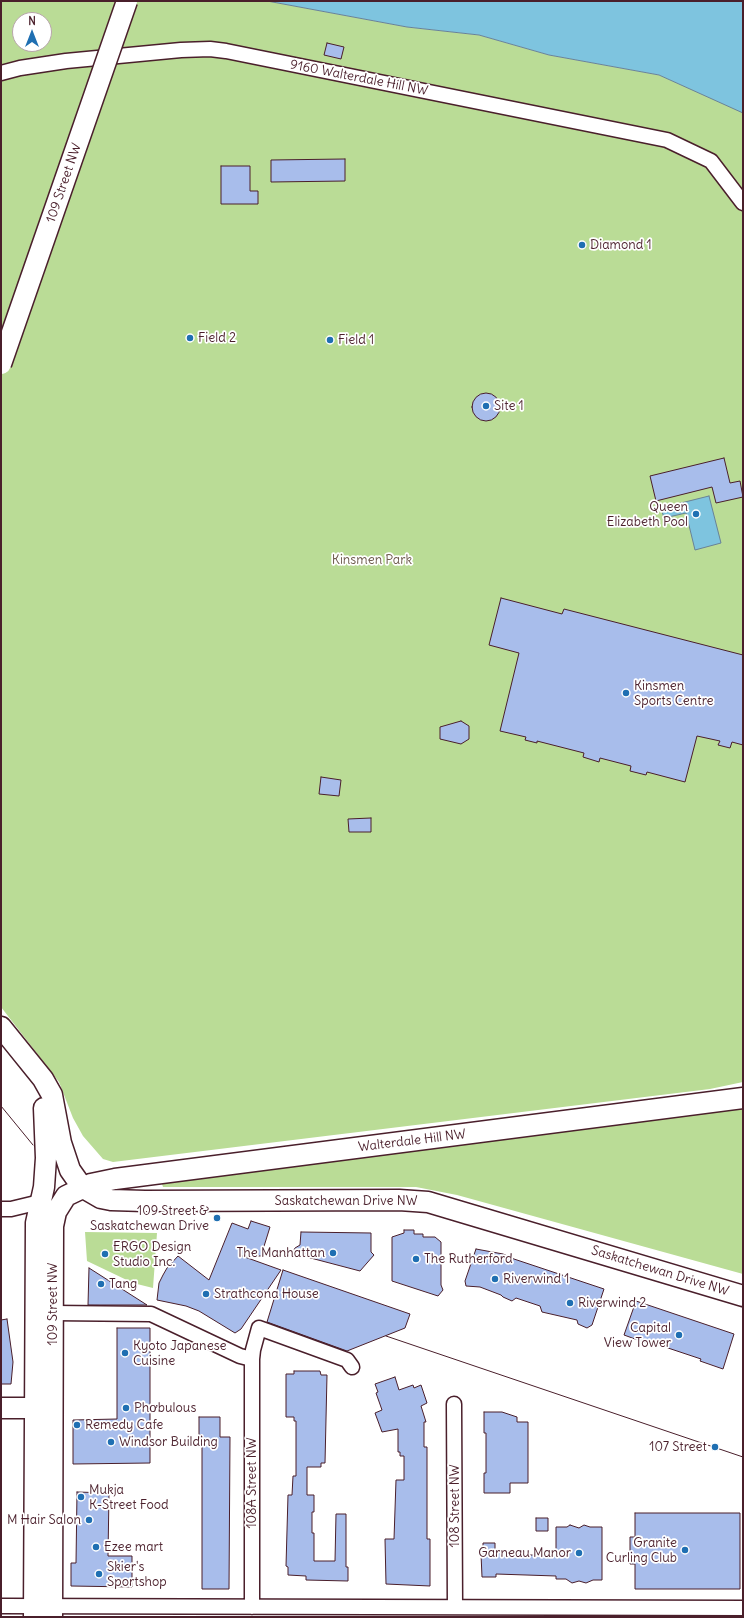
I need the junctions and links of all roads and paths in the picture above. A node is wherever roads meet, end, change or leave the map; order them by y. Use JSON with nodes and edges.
{"nodes":[{"id":1,"x":127,"y":1,"type":"edge"},
{"id":2,"x":1,"y":72,"type":"edge"},
{"id":3,"x":743,"y":203,"type":"edge"},
{"id":4,"x":1,"y":364,"type":"edge"},
{"id":5,"x":1,"y":1027,"type":"edge"},
{"id":6,"x":1,"y":1040,"type":"edge"},
{"id":7,"x":743,"y":1098,"type":"edge"},
{"id":8,"x":82,"y":1187,"type":"junction"},
{"id":9,"x":40,"y":1202,"type":"junction"},
{"id":10,"x":1,"y":1209,"type":"edge"},
{"id":11,"x":743,"y":1296,"type":"edge"},
{"id":12,"x":53,"y":1313,"type":"junction"},
{"id":13,"x":252,"y":1359,"type":"junction"},
{"id":14,"x":352,"y":1367,"type":"dead end"},
{"id":15,"x":454,"y":1404,"type":"dead end"},
{"id":16,"x":1,"y":1408,"type":"edge"},
{"id":17,"x":44,"y":1408,"type":"junction"},
{"id":18,"x":1,"y":1606,"type":"edge"},
{"id":19,"x":252,"y":1607,"type":"junction"},
{"id":20,"x":455,"y":1608,"type":"junction"},
{"id":21,"x":743,"y":1608,"type":"edge"},
{"id":22,"x":43,"y":1612,"type":"edge"},
{"id":23,"x":384,"y":1612,"type":"edge"}],
"edges":[{"from":1,"to":4,"type":"main road","name":"109 Street NW","bridge":true},
{"from":2,"to":3,"type":"street","name":"9160 Walterdale Hill NW"},
{"from":5,"to":8,"type":"main road"},
{"from":6,"to":9,"type":"main road","name":"109 Street NW"},
{"from":7,"to":8,"type":"main road","name":"Walterdale Hill NW"},
{"from":8,"to":11,"type":"main road","name":"Saskatchewan Drive NW"},
{"from":8,"to":12,"type":"main road","name":"109 Street NW"},
{"from":9,"to":10,"type":"street"},
{"from":9,"to":17,"type":"main road","name":"109 Street NW"},
{"from":12,"to":13,"type":"street"},
{"from":12,"to":17,"type":"main road","name":"109 Street NW"},
{"from":13,"to":14,"type":"street","name":"108A Street NW"},
{"from":13,"to":19,"type":"street","name":"108A Street NW"},
{"from":15,"to":20,"type":"street","name":"108 Street NW"},
{"from":16,"to":17,"type":"main road"},
{"from":17,"to":22,"type":"main road","name":"109 Street NW"},
{"from":18,"to":22,"type":"street"},
{"from":19,"to":22,"type":"street"},
{"from":19,"to":23,"type":"street"},
{"from":20,"to":21,"type":"street"},
{"from":20,"to":23,"type":"street"}]}
